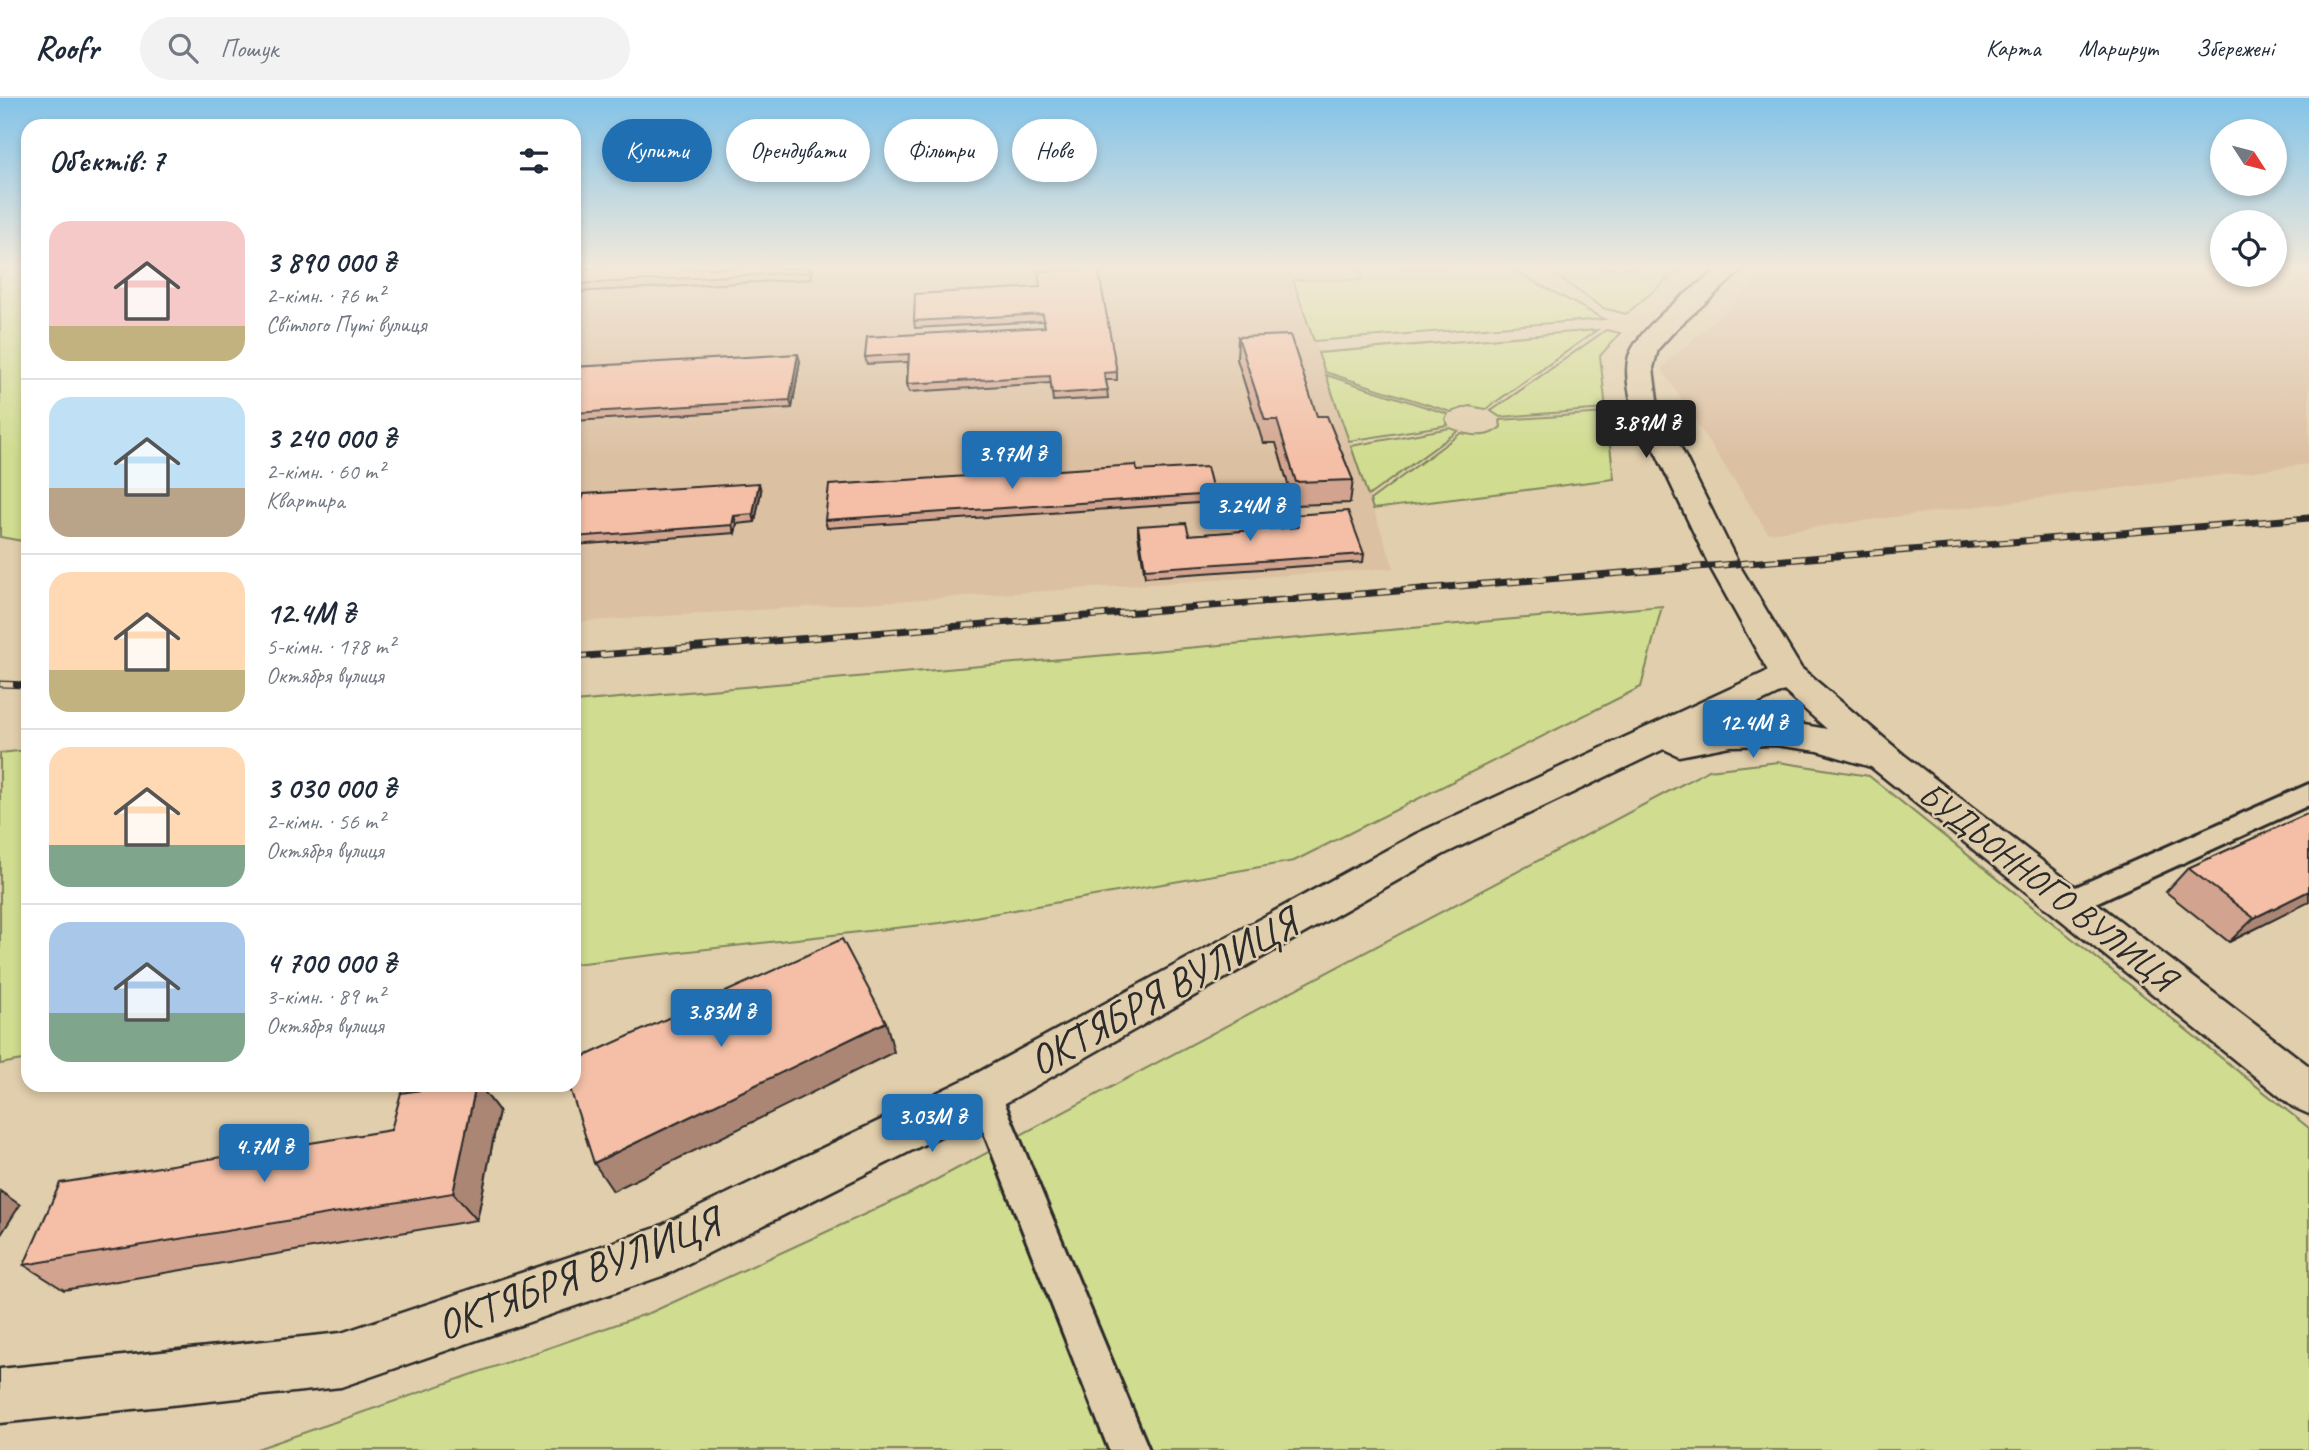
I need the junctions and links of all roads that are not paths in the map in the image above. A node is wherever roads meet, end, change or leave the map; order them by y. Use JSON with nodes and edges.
{"nodes":[{"id":1,"x":1661,"y":331,"type":"edge"},
{"id":2,"x":1788,"y":676,"type":"junction"},
{"id":3,"x":1617,"y":757,"type":"junction"},
{"id":4,"x":1891,"y":764,"type":"junction"},
{"id":5,"x":2309,"y":794,"type":"edge"},
{"id":6,"x":2070,"y":902,"type":"junction"},
{"id":7,"x":984,"y":1092,"type":"junction"},
{"id":8,"x":2309,"y":1093,"type":"edge"},
{"id":9,"x":0,"y":1396,"type":"edge"},
{"id":10,"x":1129,"y":1450,"type":"edge"}],
"edges":[{"from":1,"to":2,"type":"main road","name":"БУДЬОННОГО ВУЛИЦЯ"},
{"from":2,"to":3,"type":"main road","name":"ОКТЯБРЯ ВУЛИЦЯ"},
{"from":2,"to":4,"type":"main road","name":"БУДЬОННОГО ВУЛИЦЯ"},
{"from":3,"to":4,"type":"main road"},
{"from":3,"to":7,"type":"main road","name":"ОКТЯБРЯ ВУЛИЦЯ"},
{"from":4,"to":6,"type":"main road","name":"БУДЬОННОГО ВУЛИЦЯ"},
{"from":5,"to":6,"type":"street"},
{"from":6,"to":8,"type":"main road","name":"БУДЬОННОГО ВУЛИЦЯ"},
{"from":7,"to":9,"type":"main road","name":"ОКТЯБРЯ ВУЛИЦЯ"},
{"from":7,"to":10,"type":"street"}]}
